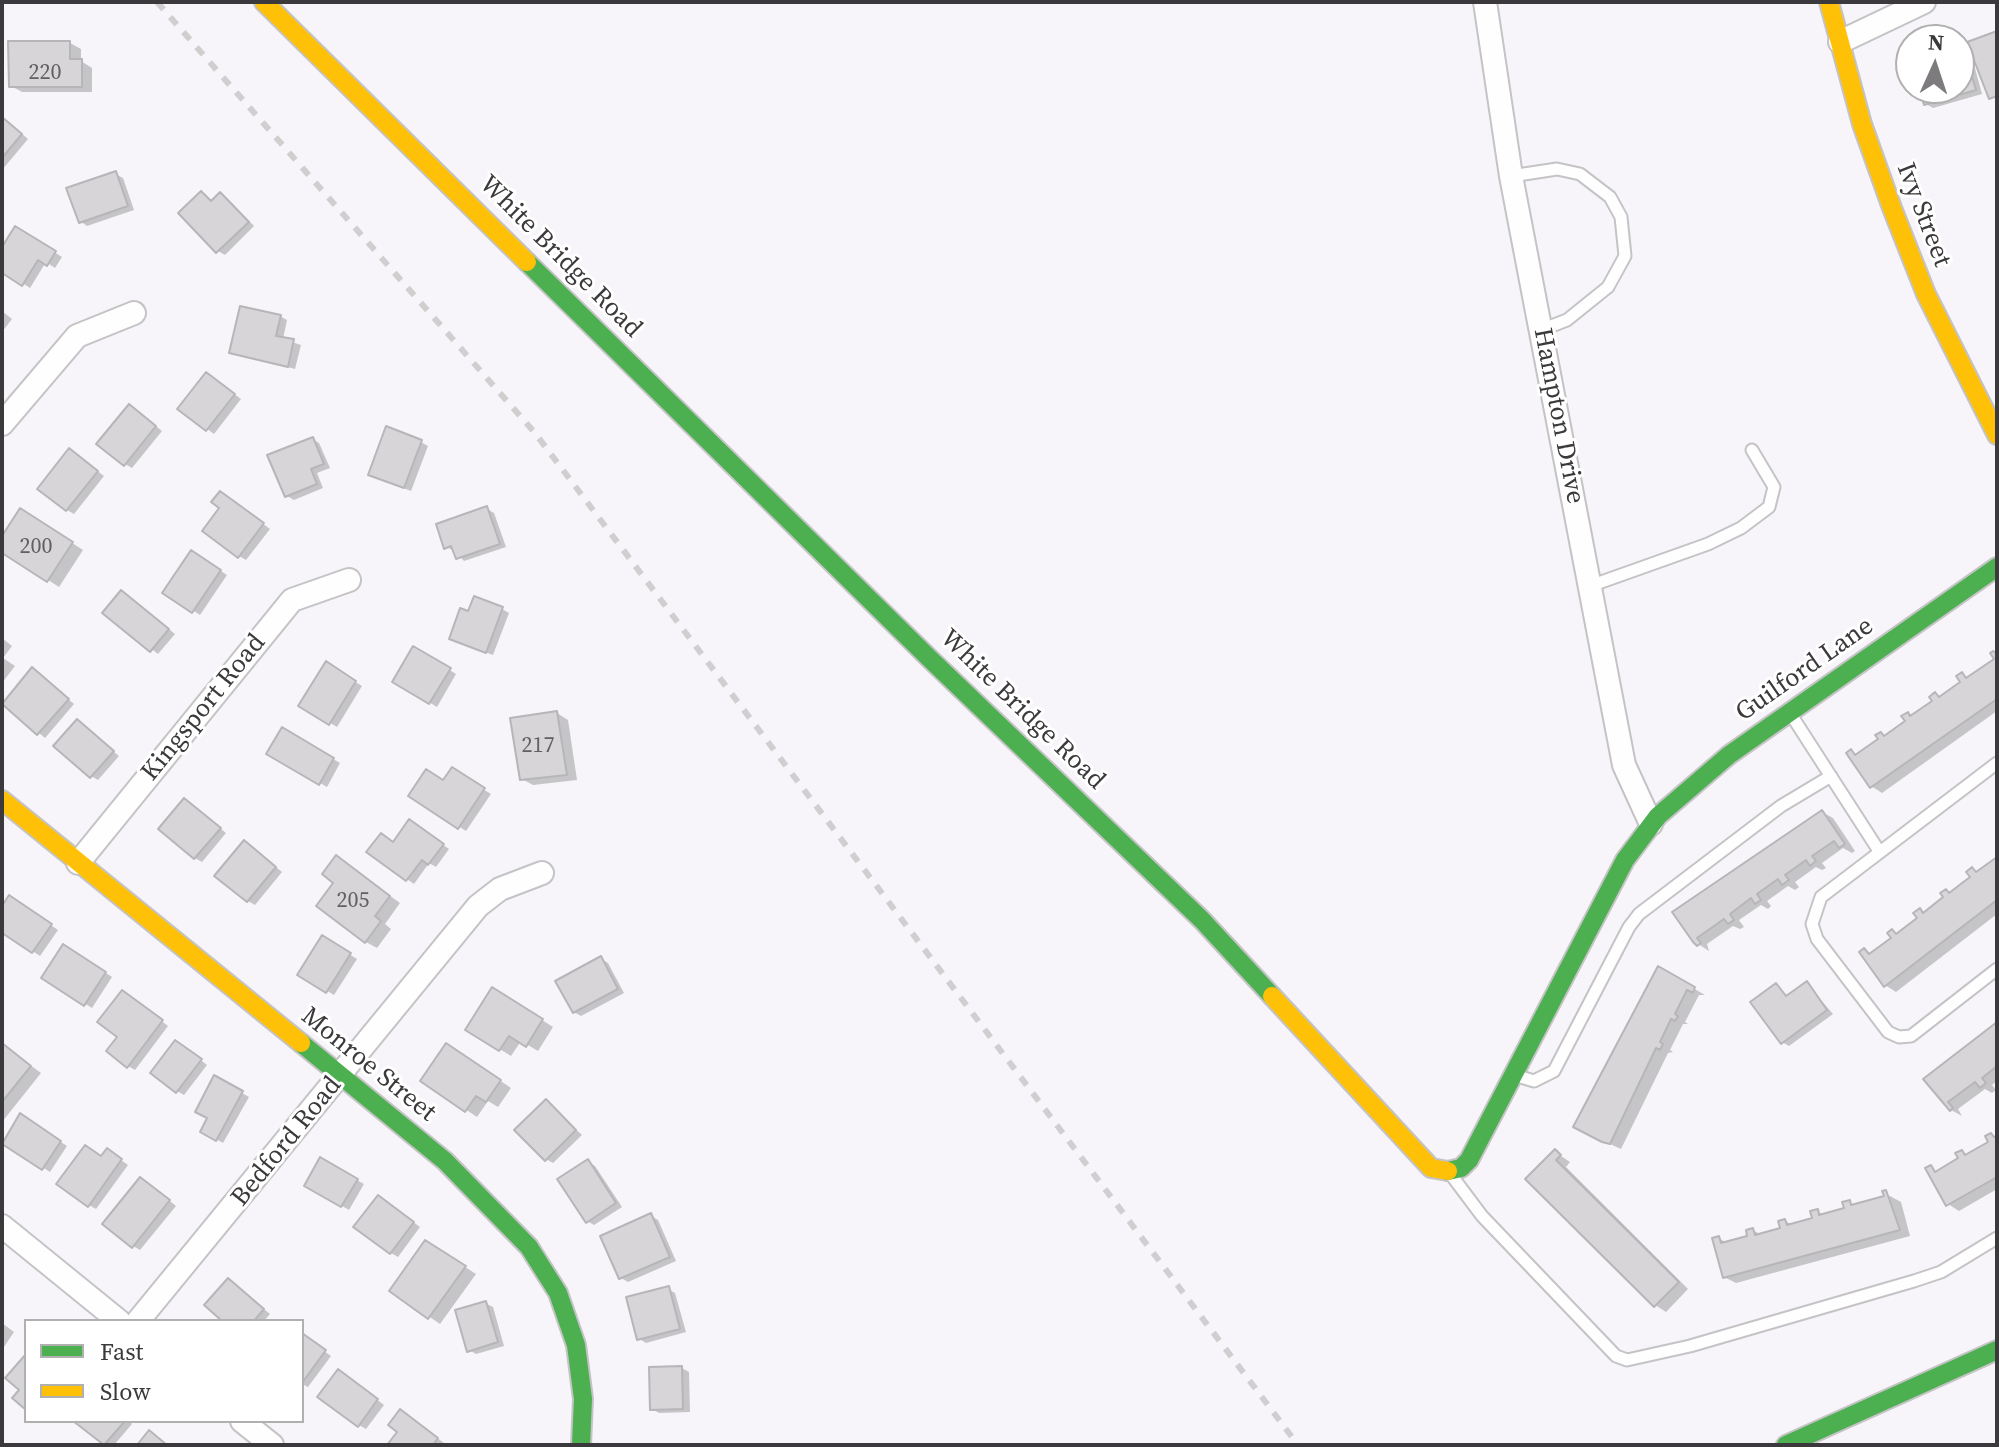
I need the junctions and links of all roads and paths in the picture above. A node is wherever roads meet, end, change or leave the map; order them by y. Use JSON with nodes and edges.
{"nodes":[{"id":1,"x":264,"y":2,"type":"edge"},
{"id":2,"x":1485,"y":2,"type":"edge"},
{"id":3,"x":1829,"y":2,"type":"edge"},
{"id":4,"x":1924,"y":2,"type":"edge"},
{"id":5,"x":1840,"y":42,"type":"junction"},
{"id":6,"x":1511,"y":176,"type":"junction"},
{"id":7,"x":134,"y":313,"type":"dead end"},
{"id":8,"x":1541,"y":330,"type":"junction"},
{"id":9,"x":2,"y":424,"type":"edge"},
{"id":10,"x":1997,"y":435,"type":"edge"},
{"id":11,"x":1752,"y":450,"type":"dead end"},
{"id":12,"x":1997,"y":567,"type":"edge"},
{"id":13,"x":349,"y":580,"type":"dead end"},
{"id":14,"x":1590,"y":586,"type":"junction"},
{"id":15,"x":1790,"y":713,"type":"junction"},
{"id":16,"x":1997,"y":763,"type":"edge"},
{"id":17,"x":1831,"y":776,"type":"junction"},
{"id":18,"x":2,"y":800,"type":"edge"},
{"id":19,"x":1651,"y":824,"type":"junction"},
{"id":20,"x":1879,"y":851,"type":"junction"},
{"id":21,"x":78,"y":863,"type":"junction"},
{"id":22,"x":542,"y":873,"type":"dead end"},
{"id":23,"x":1997,"y":969,"type":"edge"},
{"id":24,"x":1513,"y":1075,"type":"junction"},
{"id":25,"x":339,"y":1076,"type":"junction"},
{"id":26,"x":1449,"y":1172,"type":"junction"},
{"id":27,"x":2,"y":1226,"type":"edge"},
{"id":28,"x":1997,"y":1238,"type":"edge"},
{"id":29,"x":117,"y":1319,"type":"edge"},
{"id":30,"x":140,"y":1319,"type":"edge"},
{"id":31,"x":1997,"y":1350,"type":"edge"},
{"id":32,"x":244,"y":1423,"type":"edge"},
{"id":33,"x":272,"y":1445,"type":"edge"},
{"id":34,"x":581,"y":1445,"type":"edge"},
{"id":35,"x":1786,"y":1445,"type":"edge"}],
"edges":[{"from":1,"to":26,"type":"street","name":"White Bridge Road"},
{"from":2,"to":6,"type":"street","name":"Hampton Drive"},
{"from":3,"to":5,"type":"street","name":"Ivy Street"},
{"from":4,"to":5,"type":"street"},
{"from":5,"to":10,"type":"street","name":"Ivy Street"},
{"from":6,"to":8,"type":"street","name":"Hampton Drive"},
{"from":6,"to":8,"type":"lane"},
{"from":7,"to":9,"type":"street"},
{"from":8,"to":14,"type":"street","name":"Hampton Drive"},
{"from":11,"to":14,"type":"lane"},
{"from":12,"to":15,"type":"street","name":"Guilford Lane"},
{"from":13,"to":21,"type":"street","name":"Kingsport Road"},
{"from":14,"to":19,"type":"street","name":"Hampton Drive"},
{"from":15,"to":17,"type":"lane"},
{"from":15,"to":19,"type":"street","name":"Guilford Lane"},
{"from":16,"to":20,"type":"lane"},
{"from":17,"to":20,"type":"lane"},
{"from":17,"to":24,"type":"lane"},
{"from":18,"to":21,"type":"street","name":"Monroe Street"},
{"from":19,"to":24,"type":"street"},
{"from":20,"to":23,"type":"lane"},
{"from":21,"to":25,"type":"street","name":"Monroe Street"},
{"from":22,"to":25,"type":"street","name":"Bedford Road"},
{"from":24,"to":26,"type":"street"},
{"from":25,"to":30,"type":"street","name":"Bedford Road"},
{"from":25,"to":34,"type":"street","name":"Monroe Street"},
{"from":26,"to":28,"type":"lane"},
{"from":27,"to":29,"type":"street"},
{"from":31,"to":35,"type":"street"},
{"from":32,"to":33,"type":"street"}]}
